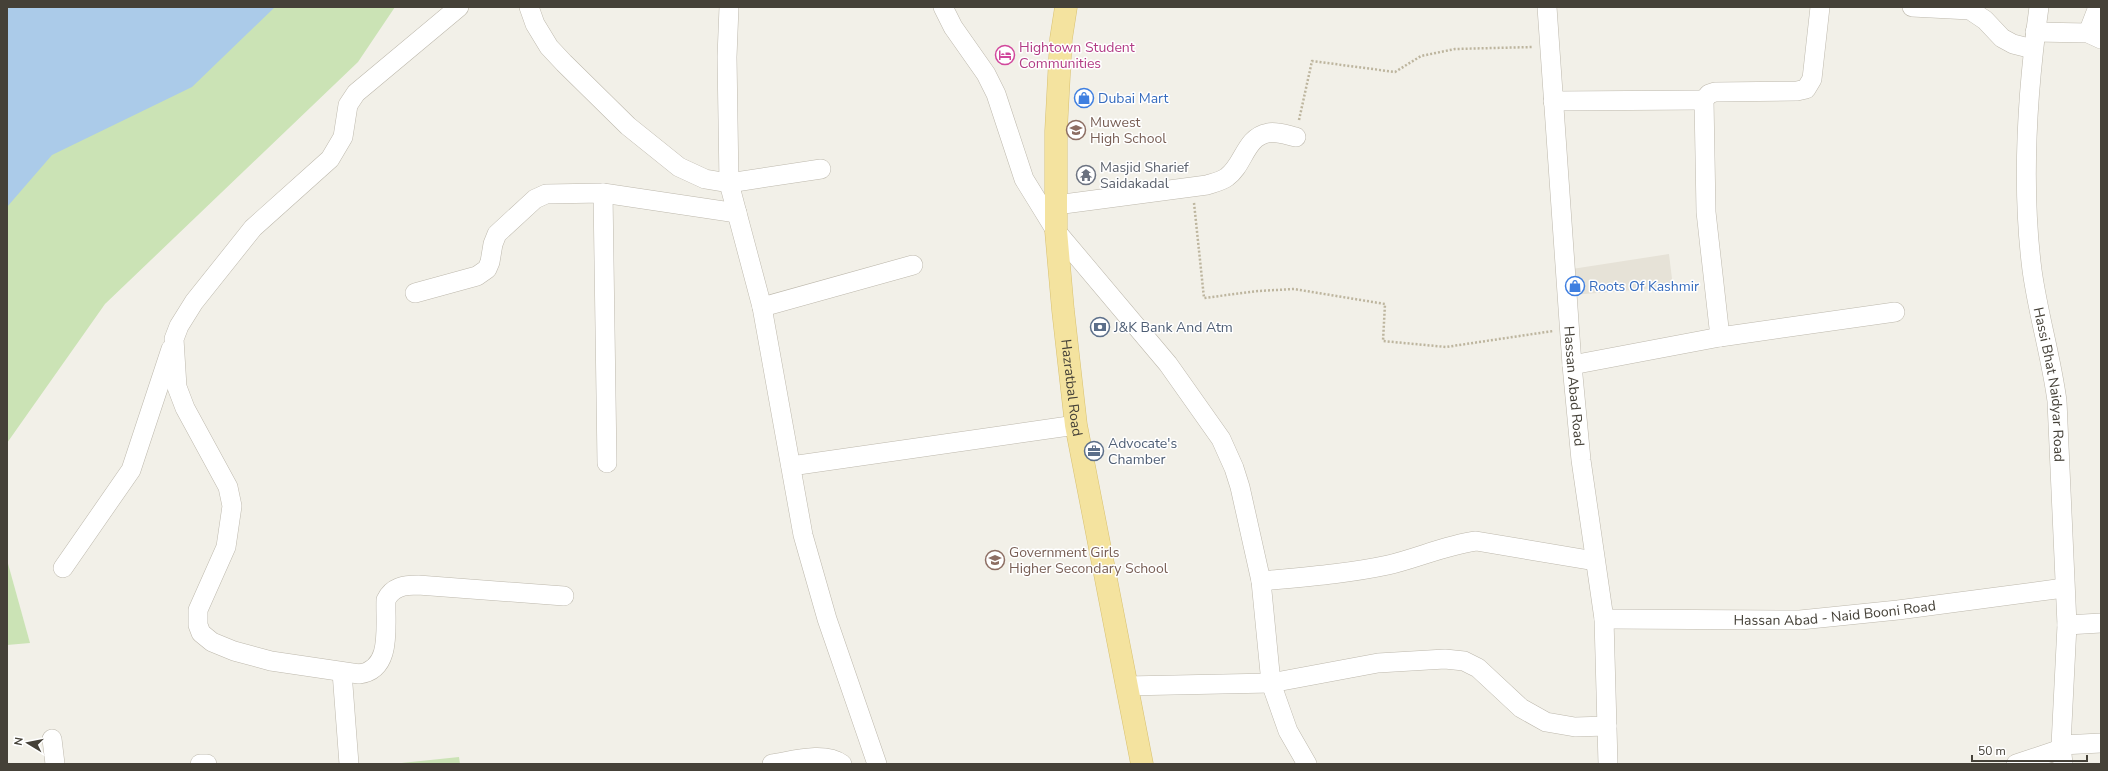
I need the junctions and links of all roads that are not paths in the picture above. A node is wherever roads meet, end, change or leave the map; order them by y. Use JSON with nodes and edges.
{"nodes":[{"id":1,"x":459,"y":7,"type":"edge"},
{"id":2,"x":529,"y":7,"type":"edge"},
{"id":3,"x":729,"y":7,"type":"edge"},
{"id":4,"x":943,"y":7,"type":"edge"},
{"id":5,"x":1066,"y":7,"type":"edge"},
{"id":6,"x":1546,"y":7,"type":"edge"},
{"id":7,"x":1820,"y":7,"type":"edge"},
{"id":8,"x":1912,"y":7,"type":"edge"},
{"id":9,"x":2039,"y":7,"type":"edge"},
{"id":10,"x":2098,"y":7,"type":"edge"},
{"id":11,"x":2094,"y":36,"type":"edge"},
{"id":12,"x":2034,"y":40,"type":"junction"},
{"id":13,"x":1704,"y":100,"type":"junction"},
{"id":14,"x":1553,"y":101,"type":"junction"},
{"id":15,"x":1296,"y":137,"type":"road end"},
{"id":16,"x":821,"y":169,"type":"dead end"},
{"id":17,"x":728,"y":183,"type":"junction"},
{"id":18,"x":603,"y":193,"type":"junction"},
{"id":19,"x":1056,"y":205,"type":"junction"},
{"id":20,"x":737,"y":214,"type":"junction"},
{"id":21,"x":1056,"y":231,"type":"junction"},
{"id":22,"x":913,"y":265,"type":"dead end"},
{"id":23,"x":415,"y":293,"type":"dead end"},
{"id":24,"x":762,"y":307,"type":"junction"},
{"id":25,"x":1895,"y":312,"type":"dead end"},
{"id":26,"x":1720,"y":337,"type":"junction"},
{"id":27,"x":174,"y":339,"type":"junction"},
{"id":28,"x":1572,"y":365,"type":"junction"},
{"id":29,"x":1076,"y":425,"type":"junction"},
{"id":30,"x":607,"y":463,"type":"dead end"},
{"id":31,"x":791,"y":466,"type":"junction"},
{"id":32,"x":1595,"y":560,"type":"junction"},
{"id":33,"x":63,"y":568,"type":"dead end"},
{"id":34,"x":1261,"y":581,"type":"junction"},
{"id":35,"x":2064,"y":588,"type":"junction"},
{"id":36,"x":564,"y":596,"type":"dead end"},
{"id":37,"x":1604,"y":619,"type":"junction"},
{"id":38,"x":2101,"y":623,"type":"edge"},
{"id":39,"x":2067,"y":625,"type":"junction"},
{"id":40,"x":342,"y":672,"type":"junction"},
{"id":41,"x":1270,"y":683,"type":"junction"},
{"id":42,"x":1126,"y":686,"type":"junction"},
{"id":43,"x":1607,"y":726,"type":"junction"},
{"id":44,"x":52,"y":739,"type":"dead end"},
{"id":45,"x":2101,"y":743,"type":"edge"},
{"id":46,"x":2062,"y":752,"type":"edge"},
{"id":47,"x":55,"y":764,"type":"edge"},
{"id":48,"x":200,"y":764,"type":"edge"},
{"id":49,"x":207,"y":764,"type":"edge"},
{"id":50,"x":348,"y":764,"type":"edge"},
{"id":51,"x":772,"y":764,"type":"edge"},
{"id":52,"x":842,"y":764,"type":"edge"},
{"id":53,"x":877,"y":764,"type":"edge"},
{"id":54,"x":1142,"y":764,"type":"edge"},
{"id":55,"x":1307,"y":764,"type":"edge"},
{"id":56,"x":1608,"y":764,"type":"edge"},
{"id":57,"x":2016,"y":764,"type":"edge"}],
"edges":[{"from":1,"to":27,"type":"street"},
{"from":2,"to":17,"type":"street"},
{"from":3,"to":17,"type":"street"},
{"from":4,"to":21,"type":"street"},
{"from":5,"to":19,"type":"main road","name":"Hazratbal Road"},
{"from":6,"to":14,"type":"street","name":"Hassan Abad Road"},
{"from":7,"to":13,"type":"street"},
{"from":8,"to":12,"type":"street"},
{"from":9,"to":12,"type":"street","name":"Hassi Bhat Naidyar Road"},
{"from":10,"to":11,"type":"street"},
{"from":11,"to":12,"type":"street"},
{"from":12,"to":35,"type":"street","name":"Hassi Bhat Naidyar Road"},
{"from":13,"to":14,"type":"street"},
{"from":13,"to":26,"type":"street"},
{"from":14,"to":28,"type":"street","name":"Hassan Abad Road"},
{"from":15,"to":19,"type":"street"},
{"from":16,"to":17,"type":"street"},
{"from":17,"to":20,"type":"street"},
{"from":18,"to":20,"type":"street"},
{"from":18,"to":23,"type":"street"},
{"from":18,"to":30,"type":"street"},
{"from":19,"to":21,"type":"main road","name":"Hazratbal Road"},
{"from":20,"to":24,"type":"street"},
{"from":21,"to":29,"type":"main road","name":"Hazratbal Road"},
{"from":21,"to":34,"type":"street"},
{"from":22,"to":24,"type":"street"},
{"from":24,"to":31,"type":"street"},
{"from":25,"to":26,"type":"street"},
{"from":26,"to":28,"type":"street"},
{"from":27,"to":33,"type":"street"},
{"from":27,"to":40,"type":"street"},
{"from":28,"to":32,"type":"street","name":"Hassan Abad Road"},
{"from":29,"to":31,"type":"street"},
{"from":29,"to":42,"type":"main road","name":"Hazratbal Road"},
{"from":31,"to":53,"type":"street"},
{"from":32,"to":34,"type":"street"},
{"from":32,"to":37,"type":"street","name":"Hassan Abad Road"},
{"from":34,"to":41,"type":"street"},
{"from":35,"to":37,"type":"street","name":"Hassan Abad - Naid Booni Road"},
{"from":35,"to":39,"type":"street","name":"Hassi Bhat Naidyar Road"},
{"from":36,"to":40,"type":"street"},
{"from":37,"to":43,"type":"street","name":"Hassan Abad Road"},
{"from":38,"to":39,"type":"street"},
{"from":39,"to":46,"type":"street","name":"Hassi Bhat Naidyar Road"},
{"from":40,"to":50,"type":"street"},
{"from":41,"to":42,"type":"street"},
{"from":41,"to":43,"type":"street"},
{"from":41,"to":55,"type":"street"},
{"from":42,"to":54,"type":"main road","name":"Hazratbal Road"},
{"from":43,"to":56,"type":"street","name":"Hassan Abad Road"},
{"from":44,"to":47,"type":"street"},
{"from":45,"to":46,"type":"street"},
{"from":46,"to":57,"type":"street"},
{"from":48,"to":49,"type":"street"},
{"from":51,"to":52,"type":"street"}]}
